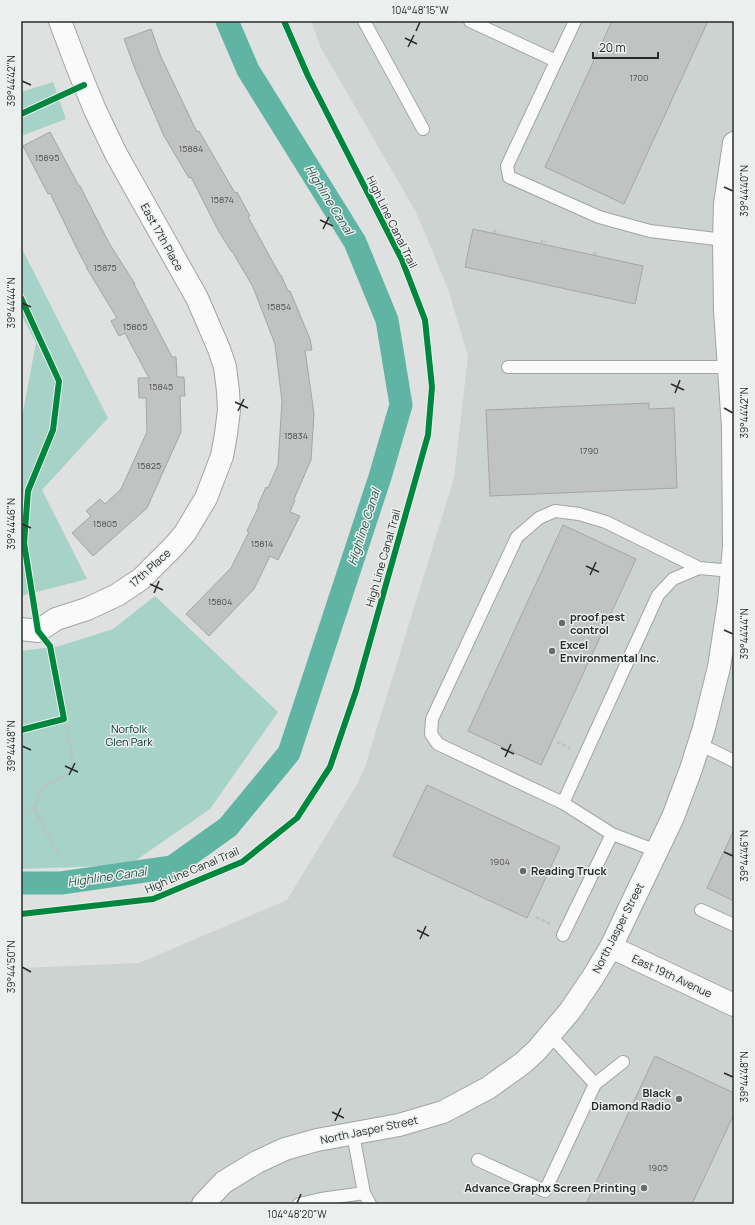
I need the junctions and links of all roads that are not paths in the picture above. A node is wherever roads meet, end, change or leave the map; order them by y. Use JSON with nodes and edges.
{"nodes":[{"id":1,"x":60,"y":21,"type":"edge"},
{"id":2,"x":364,"y":21,"type":"edge"},
{"id":3,"x":470,"y":21,"type":"edge"},
{"id":4,"x":575,"y":21,"type":"edge"},
{"id":5,"x":556,"y":61,"type":"junction"},
{"id":6,"x":423,"y":129,"type":"dead end"},
{"id":7,"x":734,"y":143,"type":"edge"},
{"id":8,"x":724,"y":240,"type":"junction"},
{"id":9,"x":729,"y":269,"type":"edge"},
{"id":10,"x":508,"y":367,"type":"dead end"},
{"id":11,"x":729,"y":367,"type":"junction"},
{"id":12,"x":734,"y":427,"type":"edge"},
{"id":13,"x":220,"y":460,"type":"joint"},
{"id":14,"x":734,"y":546,"type":"edge"},
{"id":15,"x":699,"y":568,"type":"junction"},
{"id":16,"x":732,"y":571,"type":"junction"},
{"id":17,"x":29,"y":630,"type":"edge"},
{"id":18,"x":699,"y":744,"type":"junction"},
{"id":19,"x":734,"y":761,"type":"edge"},
{"id":20,"x":562,"y":803,"type":"junction"},
{"id":21,"x":612,"y":834,"type":"junction"},
{"id":22,"x":657,"y":851,"type":"junction"},
{"id":23,"x":701,"y":910,"type":"dead end"},
{"id":24,"x":734,"y":925,"type":"edge"},
{"id":25,"x":559,"y":931,"type":"road end"},
{"id":26,"x":611,"y":947,"type":"junction"},
{"id":27,"x":734,"y":1005,"type":"edge"},
{"id":28,"x":550,"y":1035,"type":"junction"},
{"id":29,"x":623,"y":1062,"type":"dead end"},
{"id":30,"x":595,"y":1084,"type":"junction"},
{"id":31,"x":353,"y":1134,"type":"junction"},
{"id":32,"x":478,"y":1160,"type":"dead end"},
{"id":33,"x":367,"y":1199,"type":"edge"},
{"id":34,"x":203,"y":1204,"type":"edge"},
{"id":35,"x":299,"y":1204,"type":"edge"}],
"edges":[{"from":1,"to":13,"type":"street","name":"East 17th Place"},
{"from":2,"to":6,"type":"lane"},
{"from":3,"to":5,"type":"lane"},
{"from":4,"to":5,"type":"lane"},
{"from":5,"to":8,"type":"lane"},
{"from":7,"to":8,"type":"street","name":"North Jasper Street"},
{"from":8,"to":9,"type":"street","name":"North Jasper Street"},
{"from":9,"to":11,"type":"street","name":"North Jasper Street"},
{"from":10,"to":11,"type":"lane"},
{"from":11,"to":12,"type":"street","name":"North Jasper Street"},
{"from":12,"to":14,"type":"street","name":"North Jasper Street"},
{"from":13,"to":17,"type":"street","name":"17th Place"},
{"from":14,"to":16,"type":"street","name":"North Jasper Street"},
{"from":15,"to":16,"type":"lane"},
{"from":15,"to":20,"type":"lane"},
{"from":15,"to":20,"type":"lane"},
{"from":16,"to":18,"type":"street","name":"North Jasper Street"},
{"from":18,"to":19,"type":"lane"},
{"from":18,"to":22,"type":"street","name":"North Jasper Street"},
{"from":20,"to":21,"type":"lane"},
{"from":21,"to":22,"type":"lane"},
{"from":21,"to":25,"type":"lane"},
{"from":22,"to":26,"type":"street","name":"North Jasper Street"},
{"from":23,"to":24,"type":"lane"},
{"from":26,"to":27,"type":"street","name":"East 19th Avenue"},
{"from":26,"to":28,"type":"street","name":"North Jasper Street"},
{"from":28,"to":30,"type":"lane"},
{"from":28,"to":31,"type":"street","name":"North Jasper Street"},
{"from":29,"to":30,"type":"lane"},
{"from":30,"to":32,"type":"lane"},
{"from":31,"to":33,"type":"lane"},
{"from":31,"to":34,"type":"street","name":"North Jasper Street"},
{"from":33,"to":35,"type":"lane"}]}
